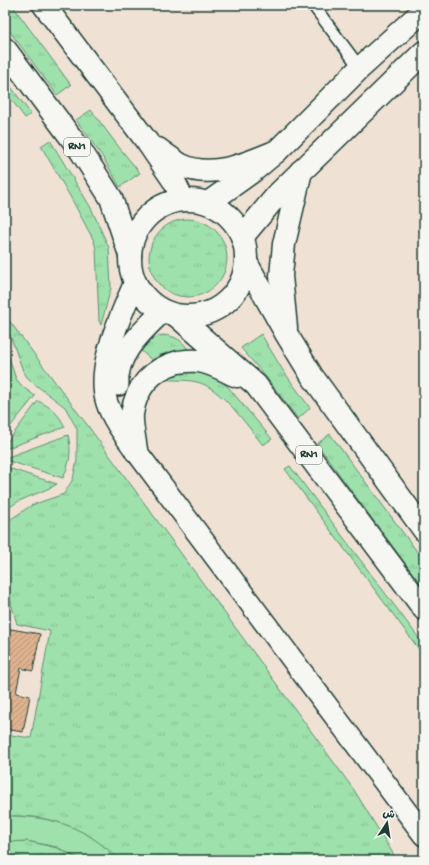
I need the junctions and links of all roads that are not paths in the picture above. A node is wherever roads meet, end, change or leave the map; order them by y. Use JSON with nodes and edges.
{"nodes":[{"id":1,"x":44,"y":5,"type":"edge"},
{"id":2,"x":313,"y":5,"type":"edge"},
{"id":3,"x":424,"y":10,"type":"edge"},
{"id":4,"x":5,"y":49,"type":"edge"},
{"id":5,"x":424,"y":52,"type":"edge"},
{"id":6,"x":360,"y":68,"type":"junction"},
{"id":7,"x":148,"y":143,"type":"junction"},
{"id":8,"x":277,"y":151,"type":"junction"},
{"id":9,"x":301,"y":171,"type":"junction"},
{"id":10,"x":183,"y":200,"type":"junction"},
{"id":11,"x":208,"y":203,"type":"junction"},
{"id":12,"x":242,"y":236,"type":"junction"},
{"id":13,"x":130,"y":255,"type":"junction"},
{"id":14,"x":246,"y":264,"type":"junction"},
{"id":15,"x":135,"y":282,"type":"junction"},
{"id":16,"x":170,"y":313,"type":"junction"},
{"id":17,"x":287,"y":335,"type":"junction"},
{"id":18,"x":256,"y":385,"type":"junction"},
{"id":19,"x":122,"y":432,"type":"junction"},
{"id":20,"x":136,"y":451,"type":"junction"},
{"id":21,"x":424,"y":530,"type":"edge"},
{"id":22,"x":424,"y":610,"type":"edge"},
{"id":23,"x":424,"y":835,"type":"edge"}],
"edges":[{"from":1,"to":7,"type":"main road"},
{"from":2,"to":6,"type":"lane"},
{"from":3,"to":6,"type":"main road"},
{"from":4,"to":13,"type":"main road","number":"RN1"},
{"from":5,"to":9,"type":"main road"},
{"from":6,"to":8,"type":"main road"},
{"from":7,"to":8,"type":"main road"},
{"from":7,"to":10,"type":"main road"},
{"from":8,"to":11,"type":"main road"},
{"from":9,"to":12,"type":"main road"},
{"from":9,"to":17,"type":"main road"},
{"from":10,"to":11,"type":"main road","number":"RN1"},
{"from":10,"to":13,"type":"main road","number":"RN1"},
{"from":11,"to":12,"type":"main road","number":"RN1"},
{"from":12,"to":14,"type":"main road","number":"RN1"},
{"from":13,"to":15,"type":"main road","number":"RN1"},
{"from":14,"to":16,"type":"main road","number":"RN1"},
{"from":14,"to":17,"type":"main road","number":"RN1"},
{"from":15,"to":16,"type":"main road","number":"RN1"},
{"from":15,"to":19,"type":"street"},
{"from":16,"to":18,"type":"main road","number":"RN1"},
{"from":16,"to":19,"type":"street"},
{"from":17,"to":21,"type":"main road","number":"RN1"},
{"from":18,"to":20,"type":"main road"},
{"from":18,"to":22,"type":"main road","number":"RN1"},
{"from":19,"to":20,"type":"street"},
{"from":20,"to":23,"type":"street"}]}
